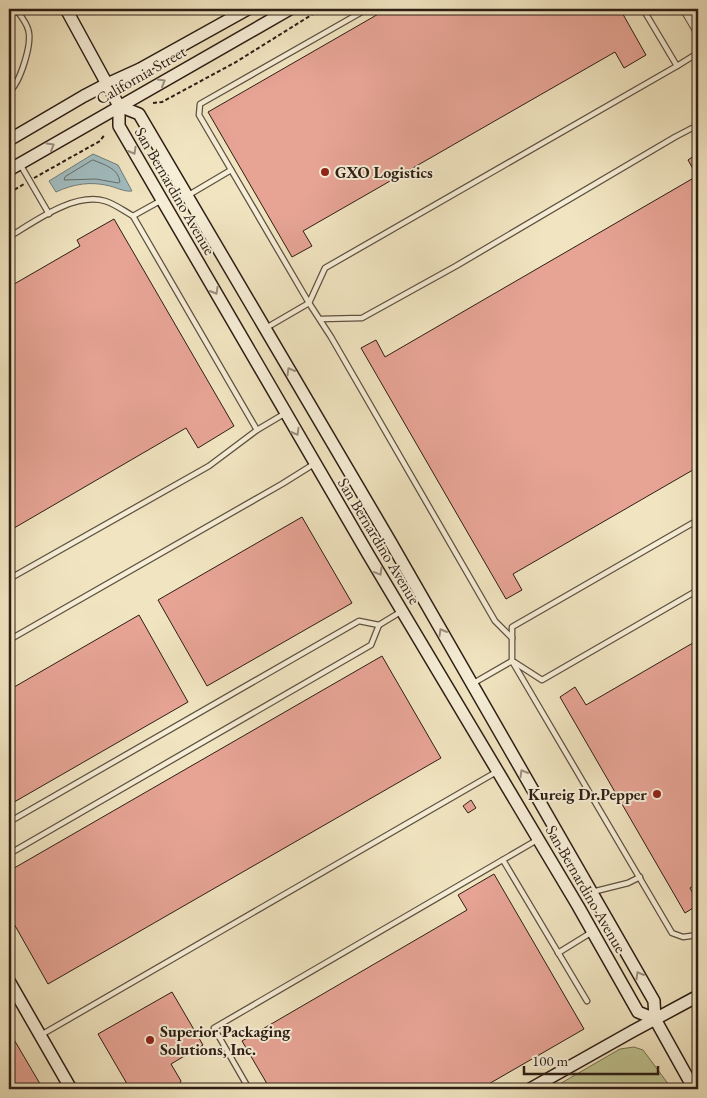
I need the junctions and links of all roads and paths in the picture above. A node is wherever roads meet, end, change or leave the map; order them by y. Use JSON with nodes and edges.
{"nodes":[{"id":1,"x":16,"y":9,"type":"edge"},
{"id":2,"x":66,"y":9,"type":"edge"},
{"id":3,"x":248,"y":9,"type":"edge"},
{"id":4,"x":290,"y":9,"type":"edge"},
{"id":5,"x":321,"y":9,"type":"edge"},
{"id":6,"x":367,"y":9,"type":"edge"},
{"id":7,"x":643,"y":9,"type":"edge"},
{"id":8,"x":685,"y":9,"type":"edge"},
{"id":9,"x":698,"y":31,"type":"edge"},
{"id":10,"x":698,"y":52,"type":"edge"},
{"id":11,"x":676,"y":66,"type":"junction"},
{"id":12,"x":107,"y":84,"type":"junction"},
{"id":13,"x":9,"y":92,"type":"edge"},
{"id":14,"x":153,"y":103,"type":"dead end"},
{"id":15,"x":119,"y":106,"type":"junction"},
{"id":16,"x":698,"y":125,"type":"edge"},
{"id":17,"x":106,"y":134,"type":"dead end"},
{"id":18,"x":9,"y":140,"type":"edge"},
{"id":19,"x":20,"y":164,"type":"junction"},
{"id":20,"x":9,"y":170,"type":"edge"},
{"id":21,"x":232,"y":170,"type":"junction"},
{"id":22,"x":30,"y":180,"type":"junction"},
{"id":23,"x":9,"y":193,"type":"edge"},
{"id":24,"x":187,"y":196,"type":"junction"},
{"id":25,"x":162,"y":200,"type":"junction"},
{"id":26,"x":49,"y":214,"type":"junction"},
{"id":27,"x":133,"y":216,"type":"junction"},
{"id":28,"x":9,"y":237,"type":"edge"},
{"id":29,"x":310,"y":303,"type":"junction"},
{"id":30,"x":321,"y":320,"type":"junction"},
{"id":31,"x":265,"y":328,"type":"junction"},
{"id":32,"x":285,"y":413,"type":"junction"},
{"id":33,"x":257,"y":430,"type":"junction"},
{"id":34,"x":315,"y":463,"type":"junction"},
{"id":35,"x":698,"y":520,"type":"edge"},
{"id":36,"x":9,"y":579,"type":"edge"},
{"id":37,"x":698,"y":590,"type":"edge"},
{"id":38,"x":402,"y":611,"type":"junction"},
{"id":39,"x":379,"y":625,"type":"junction"},
{"id":40,"x":512,"y":638,"type":"junction"},
{"id":41,"x":9,"y":640,"type":"edge"},
{"id":42,"x":512,"y":661,"type":"junction"},
{"id":43,"x":472,"y":684,"type":"junction"},
{"id":44,"x":498,"y":772,"type":"junction"},
{"id":45,"x":9,"y":822,"type":"edge"},
{"id":46,"x":539,"y":839,"type":"junction"},
{"id":47,"x":9,"y":854,"type":"edge"},
{"id":48,"x":503,"y":860,"type":"junction"},
{"id":49,"x":640,"y":877,"type":"junction"},
{"id":50,"x":591,"y":892,"type":"junction"},
{"id":51,"x":593,"y":932,"type":"junction"},
{"id":52,"x":698,"y":935,"type":"edge"},
{"id":53,"x":558,"y":952,"type":"junction"},
{"id":54,"x":9,"y":981,"type":"edge"},
{"id":55,"x":698,"y":996,"type":"edge"},
{"id":56,"x":587,"y":1001,"type":"dead end"},
{"id":57,"x":655,"y":1020,"type":"junction"},
{"id":58,"x":40,"y":1035,"type":"junction"},
{"id":59,"x":71,"y":1089,"type":"edge"},
{"id":60,"x":249,"y":1089,"type":"edge"},
{"id":61,"x":530,"y":1089,"type":"edge"},
{"id":62,"x":694,"y":1089,"type":"edge"}],
"edges":[{"from":1,"to":13,"type":"lane"},
{"from":2,"to":12,"type":"main road"},
{"from":3,"to":12,"type":"main road","name":"California Street"},
{"from":15,"to":4,"type":"main road","name":"California Street","one_way":true},
{"from":5,"to":14,"type":"path"},
{"from":6,"to":21,"type":"lane"},
{"from":7,"to":11,"type":"lane"},
{"from":8,"to":9,"type":"street"},
{"from":10,"to":11,"type":"lane"},
{"from":11,"to":29,"type":"lane"},
{"from":12,"to":15,"type":"main road"},
{"from":12,"to":18,"type":"main road","name":"California Street"},
{"from":19,"to":15,"type":"main road","name":"California Street","one_way":true},
{"from":15,"to":24,"type":"main road","name":"San Bernardino Avenue"},
{"from":15,"to":25,"type":"main road","name":"San Bernardino Avenue","one_way":true},
{"from":16,"to":30,"type":"lane"},
{"from":17,"to":22,"type":"path"},
{"from":19,"to":20,"type":"main road","name":"California Street"},
{"from":19,"to":22,"type":"lane"},
{"from":21,"to":24,"type":"lane"},
{"from":21,"to":29,"type":"lane"},
{"from":22,"to":23,"type":"path"},
{"from":22,"to":26,"type":"lane"},
{"from":24,"to":31,"type":"main road","name":"San Bernardino Avenue"},
{"from":25,"to":27,"type":"lane"},
{"from":25,"to":32,"type":"main road","name":"San Bernardino Avenue","one_way":true},
{"from":26,"to":27,"type":"lane"},
{"from":26,"to":28,"type":"lane"},
{"from":27,"to":33,"type":"lane"},
{"from":29,"to":30,"type":"lane"},
{"from":29,"to":31,"type":"lane"},
{"from":30,"to":40,"type":"lane"},
{"from":43,"to":31,"type":"main road","name":"San Bernardino Avenue","one_way":true},
{"from":32,"to":33,"type":"lane"},
{"from":32,"to":34,"type":"main road","name":"San Bernardino Avenue","one_way":true},
{"from":33,"to":36,"type":"lane"},
{"from":34,"to":38,"type":"main road","name":"San Bernardino Avenue","one_way":true},
{"from":34,"to":41,"type":"lane"},
{"from":35,"to":40,"type":"lane"},
{"from":37,"to":42,"type":"lane"},
{"from":38,"to":39,"type":"lane"},
{"from":38,"to":44,"type":"main road","name":"San Bernardino Avenue"},
{"from":39,"to":45,"type":"lane"},
{"from":39,"to":47,"type":"lane"},
{"from":40,"to":42,"type":"lane"},
{"from":42,"to":43,"type":"lane"},
{"from":42,"to":49,"type":"lane"},
{"from":50,"to":43,"type":"main road","name":"San Bernardino Avenue","one_way":true},
{"from":44,"to":46,"type":"main road","name":"San Bernardino Avenue"},
{"from":44,"to":58,"type":"lane"},
{"from":46,"to":48,"type":"lane"},
{"from":46,"to":51,"type":"main road","name":"San Bernardino Avenue"},
{"from":48,"to":53,"type":"lane"},
{"from":48,"to":60,"type":"lane"},
{"from":49,"to":50,"type":"lane"},
{"from":49,"to":52,"type":"lane"},
{"from":57,"to":50,"type":"main road","name":"San Bernardino Avenue","one_way":true},
{"from":51,"to":53,"type":"lane"},
{"from":51,"to":57,"type":"main road","name":"San Bernardino Avenue"},
{"from":53,"to":56,"type":"lane"},
{"from":54,"to":58,"type":"main road"},
{"from":55,"to":57,"type":"main road"},
{"from":57,"to":61,"type":"main road"},
{"from":57,"to":62,"type":"main road","name":"San Bernardino Avenue"},
{"from":58,"to":59,"type":"main road"}]}
